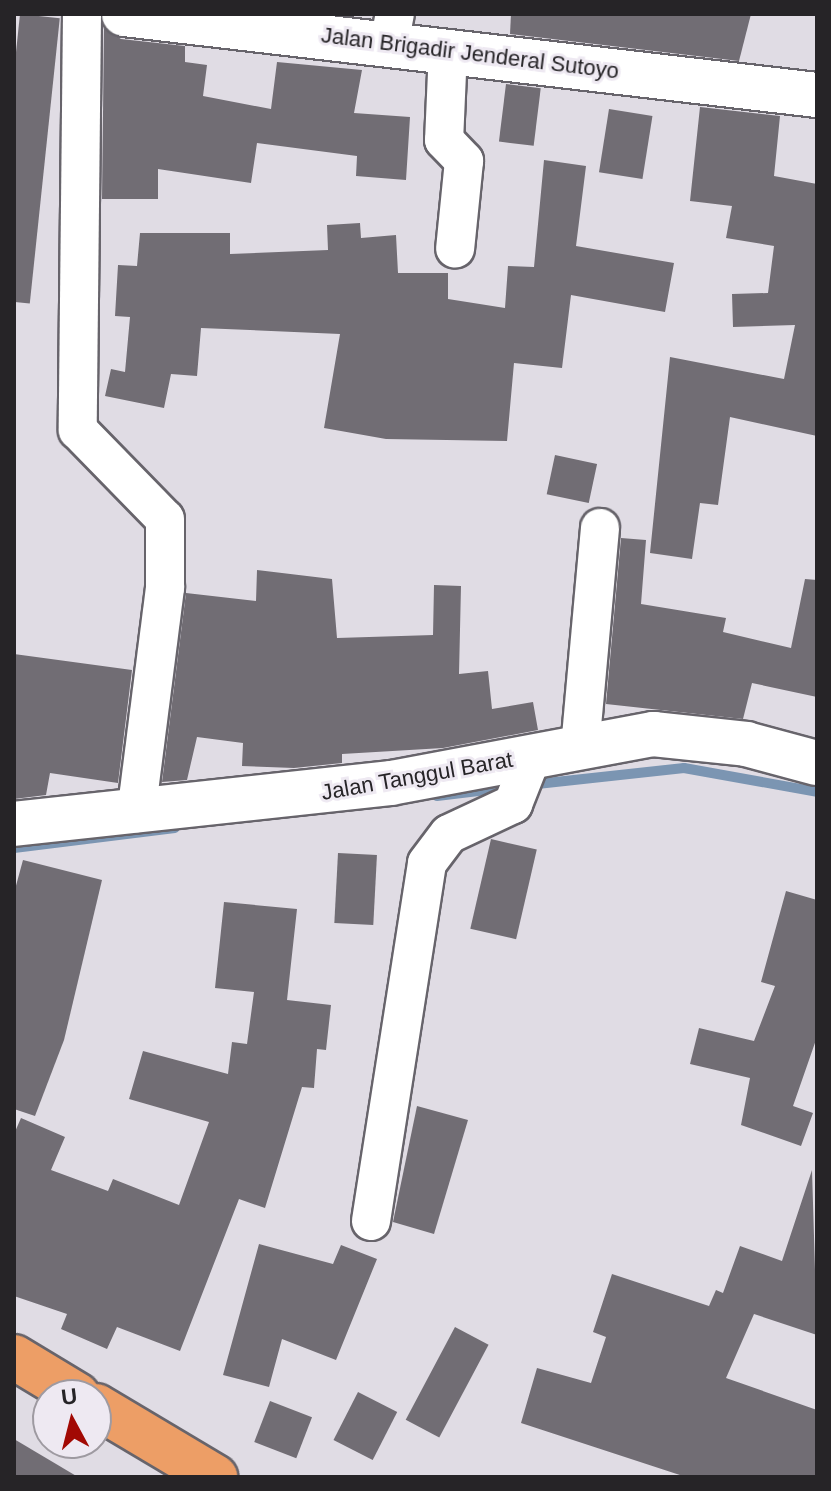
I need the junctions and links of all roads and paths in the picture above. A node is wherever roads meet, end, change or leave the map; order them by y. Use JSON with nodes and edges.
{"nodes":[{"id":1,"x":82,"y":14,"type":"edge"},
{"id":2,"x":124,"y":14,"type":"edge"},
{"id":3,"x":392,"y":29,"type":"edge"},
{"id":4,"x":448,"y":50,"type":"junction"},
{"id":5,"x":817,"y":95,"type":"edge"},
{"id":6,"x":455,"y":249,"type":"dead end"},
{"id":7,"x":600,"y":528,"type":"dead end"},
{"id":8,"x":580,"y":748,"type":"junction"},
{"id":9,"x":817,"y":763,"type":"edge"},
{"id":10,"x":524,"y":777,"type":"junction"},
{"id":11,"x":136,"y":813,"type":"junction"},
{"id":12,"x":14,"y":824,"type":"edge"},
{"id":13,"x":371,"y":1221,"type":"dead end"},
{"id":14,"x":14,"y":1357,"type":"edge"},
{"id":15,"x":50,"y":1379,"type":"edge"},
{"id":16,"x":112,"y":1416,"type":"edge"},
{"id":17,"x":215,"y":1477,"type":"edge"}],
"edges":[{"from":1,"to":11,"type":"street"},
{"from":2,"to":3,"type":"street","name":"Jalan Brigadir Jenderal Sutoyo"},
{"from":3,"to":4,"type":"street","name":"Jalan Brigadir Jenderal Sutoyo"},
{"from":4,"to":5,"type":"street","name":"Jalan Brigadir Jenderal Sutoyo"},
{"from":4,"to":6,"type":"street"},
{"from":7,"to":8,"type":"street"},
{"from":8,"to":9,"type":"street","name":"Jalan Tanggul Barat"},
{"from":8,"to":10,"type":"street","name":"Jalan Tanggul Barat"},
{"from":10,"to":11,"type":"street","name":"Jalan Tanggul Barat"},
{"from":10,"to":13,"type":"street"},
{"from":11,"to":12,"type":"street","name":"Jalan Tanggul Barat"},
{"from":14,"to":15,"type":"highway"},
{"from":16,"to":17,"type":"highway"}]}
